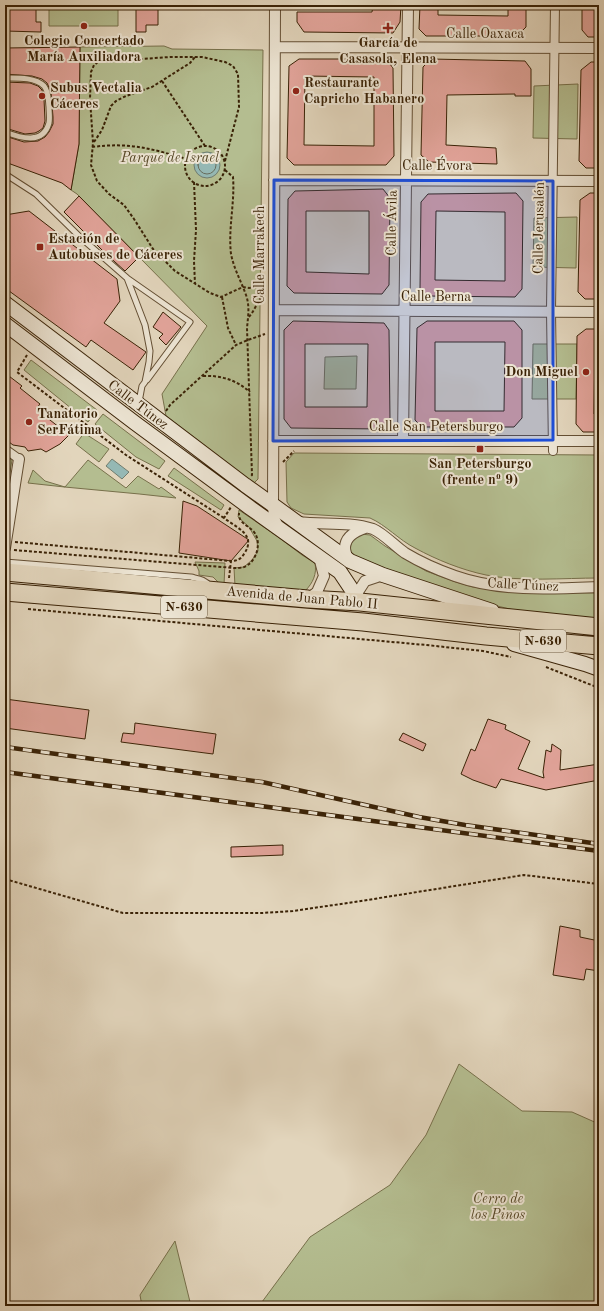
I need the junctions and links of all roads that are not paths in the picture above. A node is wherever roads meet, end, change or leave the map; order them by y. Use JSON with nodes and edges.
{"nodes":[{"id":1,"x":275,"y":5,"type":"edge"},
{"id":2,"x":408,"y":5,"type":"edge"},
{"id":3,"x":555,"y":5,"type":"edge"},
{"id":4,"x":275,"y":47,"type":"junction"},
{"id":5,"x":407,"y":48,"type":"junction"},
{"id":6,"x":554,"y":48,"type":"junction"},
{"id":7,"x":599,"y":48,"type":"edge"},
{"id":8,"x":5,"y":78,"type":"edge"},
{"id":9,"x":5,"y":132,"type":"edge"},
{"id":10,"x":5,"y":174,"type":"edge"},
{"id":11,"x":274,"y":180,"type":"junction"},
{"id":12,"x":406,"y":180,"type":"junction"},
{"id":13,"x":553,"y":180,"type":"junction"},
{"id":14,"x":599,"y":181,"type":"edge"},
{"id":15,"x":126,"y":278,"type":"junction"},
{"id":16,"x":5,"y":303,"type":"edge"},
{"id":17,"x":274,"y":310,"type":"junction"},
{"id":18,"x":405,"y":311,"type":"junction"},
{"id":19,"x":551,"y":311,"type":"junction"},
{"id":20,"x":599,"y":312,"type":"edge"},
{"id":21,"x":5,"y":324,"type":"edge"},
{"id":22,"x":145,"y":382,"type":"junction"},
{"id":23,"x":138,"y":405,"type":"junction"},
{"id":24,"x":135,"y":423,"type":"junction"},
{"id":25,"x":553,"y":440,"type":"junction"},
{"id":26,"x":273,"y":441,"type":"junction"},
{"id":27,"x":403,"y":441,"type":"junction"},
{"id":28,"x":599,"y":441,"type":"edge"},
{"id":29,"x":5,"y":449,"type":"edge"},
{"id":30,"x":553,"y":451,"type":"dead end"},
{"id":31,"x":19,"y":460,"type":"joint"},
{"id":32,"x":273,"y":504,"type":"junction"},
{"id":33,"x":249,"y":507,"type":"junction"},
{"id":34,"x":295,"y":522,"type":"junction"},
{"id":35,"x":279,"y":528,"type":"junction"},
{"id":36,"x":365,"y":528,"type":"junction"},
{"id":37,"x":8,"y":546,"type":"edge"},
{"id":38,"x":319,"y":557,"type":"junction"},
{"id":39,"x":350,"y":561,"type":"junction"},
{"id":40,"x":5,"y":562,"type":"edge"},
{"id":41,"x":5,"y":572,"type":"edge"},
{"id":42,"x":383,"y":575,"type":"junction"},
{"id":43,"x":599,"y":588,"type":"edge"},
{"id":44,"x":221,"y":591,"type":"junction"},
{"id":45,"x":5,"y":592,"type":"edge"},
{"id":46,"x":358,"y":598,"type":"junction"},
{"id":47,"x":308,"y":599,"type":"junction"},
{"id":48,"x":509,"y":617,"type":"junction"},
{"id":49,"x":363,"y":622,"type":"junction"},
{"id":50,"x":599,"y":627,"type":"edge"},
{"id":51,"x":482,"y":641,"type":"junction"},
{"id":52,"x":599,"y":646,"type":"edge"},
{"id":53,"x":599,"y":668,"type":"edge"}],
"edges":[{"from":1,"to":4,"type":"street","name":"Calle Marrakech"},
{"from":2,"to":5,"type":"street","name":"Calle Ávila"},
{"from":3,"to":6,"type":"street","name":"Calle Jerusalén"},
{"from":4,"to":5,"type":"street","name":"Calle Oaxaca"},
{"from":4,"to":11,"type":"street","name":"Calle Marrakech"},
{"from":5,"to":6,"type":"street","name":"Calle Oaxaca"},
{"from":5,"to":12,"type":"street","name":"Calle Ávila"},
{"from":6,"to":7,"type":"street","name":"Calle Oaxaca"},
{"from":6,"to":13,"type":"street","name":"Calle Jerusalén"},
{"from":8,"to":9,"type":"lane"},
{"from":10,"to":15,"type":"lane"},
{"from":11,"to":12,"type":"street","name":"Calle Évora"},
{"from":11,"to":17,"type":"street","name":"Calle Marrakech"},
{"from":12,"to":13,"type":"street","name":"Calle Évora"},
{"from":12,"to":18,"type":"street","name":"Calle Ávila"},
{"from":13,"to":14,"type":"street","name":"Calle Évora"},
{"from":13,"to":19,"type":"street","name":"Calle Jerusalén"},
{"from":15,"to":22,"type":"lane"},
{"from":15,"to":22,"type":"lane"},
{"from":16,"to":23,"type":"main road","name":"Calle Túnez"},
{"from":17,"to":18,"type":"street","name":"Calle Berna"},
{"from":17,"to":26,"type":"street","name":"Calle Marrakech"},
{"from":18,"to":19,"type":"street","name":"Calle Berna"},
{"from":18,"to":27,"type":"street","name":"Calle Ávila"},
{"from":19,"to":20,"type":"street","name":"Calle Berna"},
{"from":19,"to":25,"type":"street","name":"Calle Jerusalén"},
{"from":21,"to":24,"type":"main road","name":"Calle Túnez"},
{"from":22,"to":23,"type":"lane"},
{"from":23,"to":24,"type":"street"},
{"from":23,"to":32,"type":"main road","name":"Calle Túnez"},
{"from":24,"to":33,"type":"main road","name":"Calle Túnez"},
{"from":25,"to":27,"type":"street","name":"Calle San Petersburgo"},
{"from":25,"to":28,"type":"street","name":"Calle San Petersburgo"},
{"from":25,"to":30,"type":"street","name":"Calle Jerusalén"},
{"from":26,"to":27,"type":"street","name":"Calle San Petersburgo"},
{"from":26,"to":32,"type":"street","name":"Calle Marrakech"},
{"from":29,"to":31,"type":"street"},
{"from":31,"to":37,"type":"street"},
{"from":32,"to":33,"type":"street"},
{"from":32,"to":34,"type":"main road","name":"Calle Túnez"},
{"from":32,"to":35,"type":"street"},
{"from":33,"to":35,"type":"main road","name":"Calle Túnez"},
{"from":34,"to":36,"type":"street","name":"Calle Túnez"},
{"from":34,"to":39,"type":"main road","name":"Calle Túnez"},
{"from":35,"to":38,"type":"main road","name":"Calle Túnez"},
{"from":36,"to":39,"type":"street"},
{"from":36,"to":43,"type":"street","name":"Calle Túnez"},
{"from":38,"to":46,"type":"main road","name":"Calle Túnez"},
{"from":38,"to":47,"type":"street"},
{"from":39,"to":42,"type":"main road","name":"Calle Túnez"},
{"from":40,"to":44,"type":"lane"},
{"from":41,"to":44,"type":"highway","name":"Avenida de Juan Pablo II","number":"N-630"},
{"from":42,"to":46,"type":"street"},
{"from":42,"to":48,"type":"main road","name":"Calle Túnez"},
{"from":44,"to":47,"type":"highway","name":"Avenida de Juan Pablo II","number":"N-630"},
{"from":45,"to":49,"type":"highway","name":"Avenida de Juan Pablo II","number":"N-630"},
{"from":46,"to":47,"type":"highway","name":"Avenida de Juan Pablo II","number":"N-630"},
{"from":46,"to":48,"type":"highway","name":"Avenida de Juan Pablo II","number":"N-630"},
{"from":46,"to":49,"type":"highway"},
{"from":48,"to":50,"type":"highway","name":"Avenida de Juan Pablo II","number":"N-630"},
{"from":49,"to":51,"type":"highway","name":"Avenida de Juan Pablo II","number":"N-630"},
{"from":51,"to":52,"type":"highway","name":"Avenida de Juan Pablo II","number":"N-630"},
{"from":51,"to":53,"type":"main road"}]}
